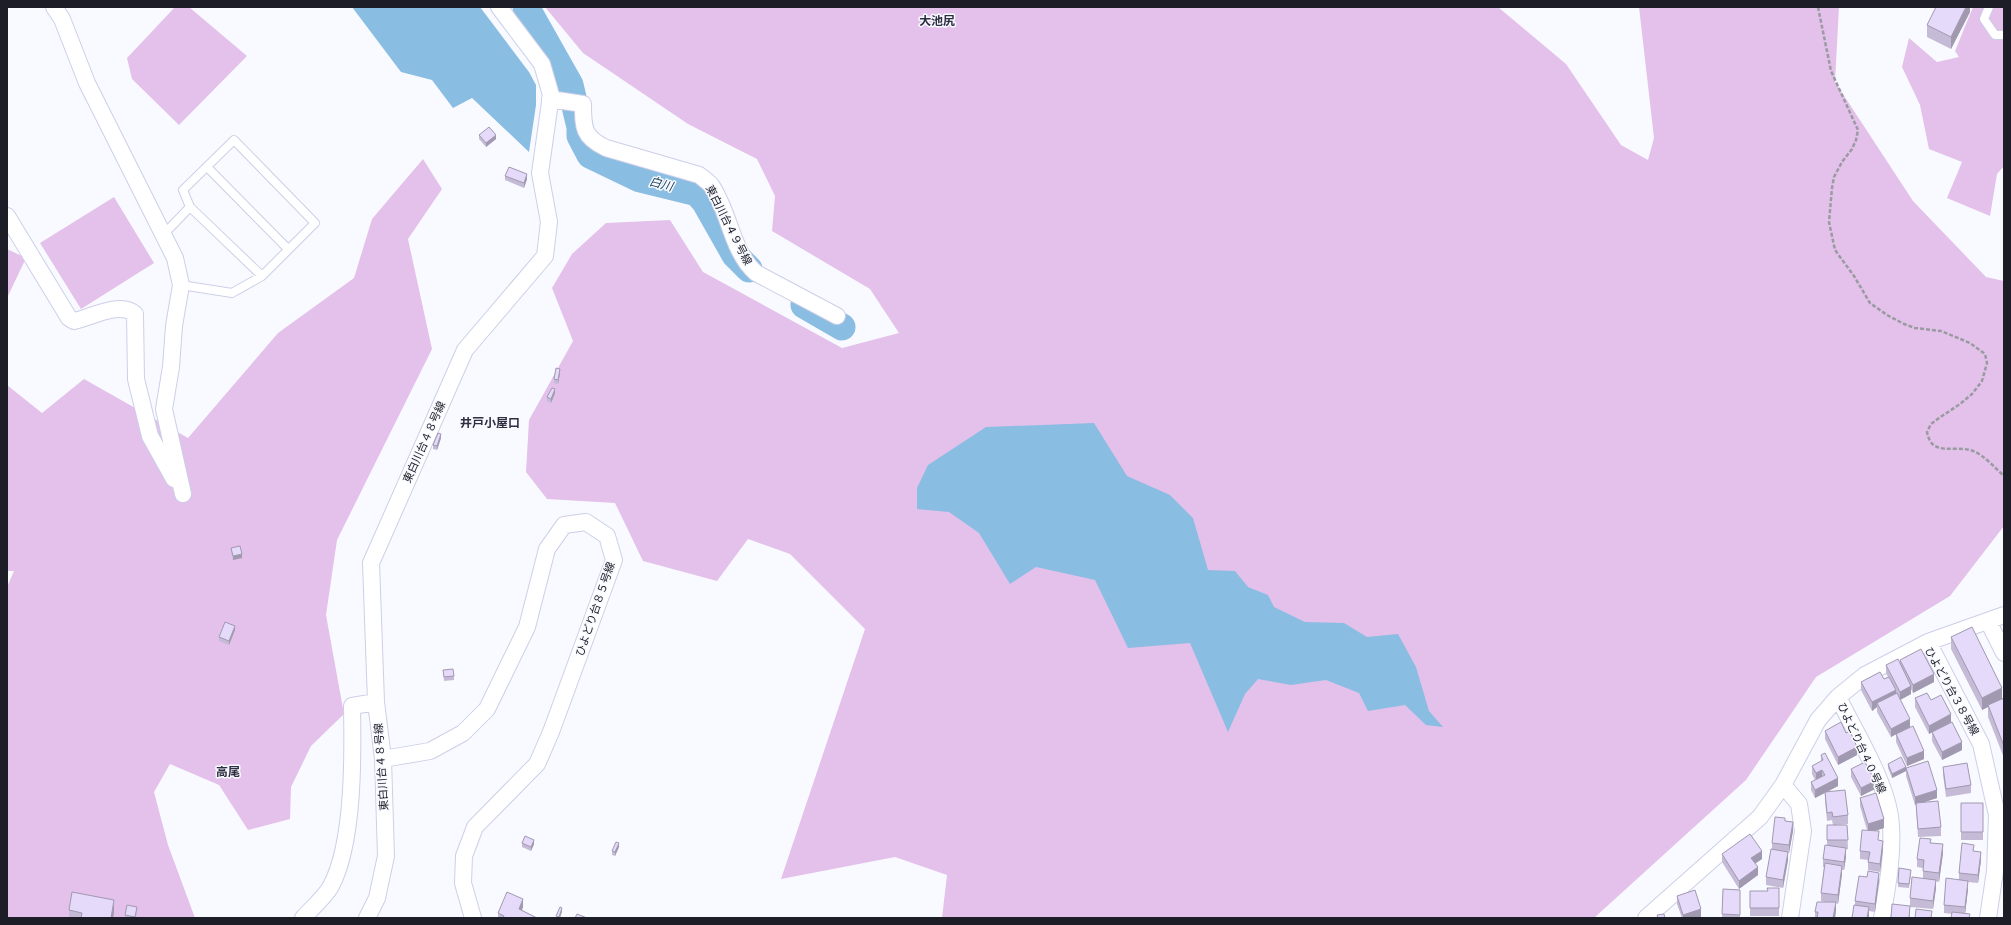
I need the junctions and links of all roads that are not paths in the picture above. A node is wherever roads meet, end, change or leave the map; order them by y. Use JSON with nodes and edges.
{"nodes":[{"id":1,"x":54,"y":7,"type":"edge"},
{"id":2,"x":499,"y":7,"type":"edge"},
{"id":3,"x":1989,"y":7,"type":"edge"},
{"id":4,"x":2004,"y":35,"type":"edge"},
{"id":5,"x":550,"y":100,"type":"junction"},
{"id":6,"x":207,"y":166,"type":"junction"},
{"id":7,"x":190,"y":207,"type":"junction"},
{"id":8,"x":7,"y":216,"type":"edge"},
{"id":9,"x":164,"y":234,"type":"junction"},
{"id":10,"x":288,"y":249,"type":"junction"},
{"id":11,"x":262,"y":276,"type":"junction"},
{"id":12,"x":181,"y":285,"type":"junction"},
{"id":13,"x":837,"y":316,"type":"dead end"},
{"id":14,"x":2004,"y":615,"type":"edge"},
{"id":15,"x":1988,"y":622,"type":"junction"},
{"id":16,"x":1928,"y":642,"type":"junction"},
{"id":17,"x":2004,"y":653,"type":"edge"},
{"id":18,"x":1838,"y":697,"type":"junction"},
{"id":19,"x":376,"y":702,"type":"junction"},
{"id":20,"x":383,"y":759,"type":"junction"},
{"id":21,"x":1783,"y":785,"type":"junction"},
{"id":22,"x":303,"y":918,"type":"edge"},
{"id":23,"x":367,"y":918,"type":"edge"},
{"id":24,"x":473,"y":918,"type":"edge"},
{"id":25,"x":1646,"y":918,"type":"edge"},
{"id":26,"x":1790,"y":918,"type":"edge"},
{"id":27,"x":1882,"y":918,"type":"edge"},
{"id":28,"x":1988,"y":918,"type":"edge"}],
"edges":[{"from":1,"to":9,"type":"street"},
{"from":2,"to":5,"type":"street","name":"東白川台４８号線"},
{"from":3,"to":4,"type":"lane"},
{"from":5,"to":13,"type":"street","name":"東白川台４９号線"},
{"from":5,"to":19,"type":"street","name":"東白川台４８号線"},
{"from":6,"to":7,"type":"lane"},
{"from":6,"to":10,"type":"lane"},
{"from":6,"to":10,"type":"lane"},
{"from":7,"to":9,"type":"lane"},
{"from":7,"to":11,"type":"lane"},
{"from":8,"to":12,"type":"street"},
{"from":9,"to":12,"type":"street"},
{"from":10,"to":11,"type":"lane"},
{"from":11,"to":12,"type":"lane"},
{"from":14,"to":15,"type":"street"},
{"from":15,"to":16,"type":"street"},
{"from":15,"to":17,"type":"street"},
{"from":16,"to":18,"type":"street","name":"ひよどり台３８号線"},
{"from":16,"to":28,"type":"street","name":"ひよどり台３８号線"},
{"from":18,"to":21,"type":"street","name":"ひよどり台３８号線"},
{"from":18,"to":27,"type":"street","name":"ひよどり台４０号線"},
{"from":19,"to":20,"type":"street","name":"東白川台４８号線"},
{"from":19,"to":22,"type":"street"},
{"from":20,"to":23,"type":"street","name":"東白川台４８号線"},
{"from":20,"to":24,"type":"street","name":"ひよどり台８５号線"},
{"from":21,"to":25,"type":"street","name":"ひよどり台３８号線"},
{"from":21,"to":26,"type":"street"}]}
